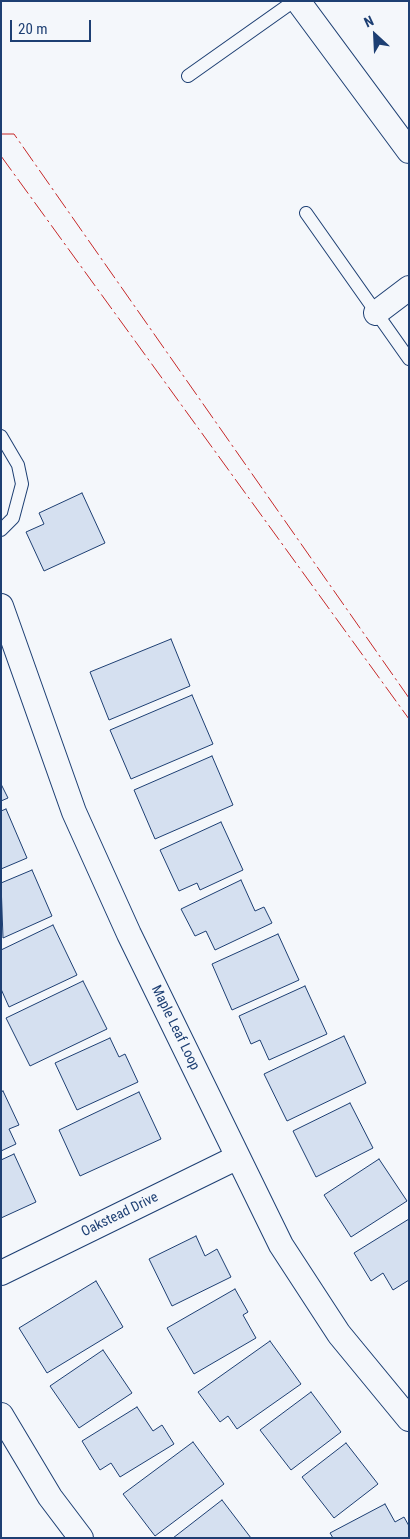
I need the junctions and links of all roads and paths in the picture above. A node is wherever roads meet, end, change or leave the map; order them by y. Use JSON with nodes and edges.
{"nodes":[{"id":1,"x":294,"y":1,"type":"edge"},
{"id":2,"x":298,"y":1,"type":"edge"},
{"id":3,"x":188,"y":76,"type":"dead end"},
{"id":4,"x":402,"y":127,"type":"edge"},
{"id":5,"x":409,"y":151,"type":"edge"},
{"id":6,"x":306,"y":213,"type":"dead end"},
{"id":7,"x":409,"y":288,"type":"edge"},
{"id":8,"x":376,"y":313,"type":"junction"},
{"id":9,"x":409,"y":359,"type":"edge"},
{"id":10,"x":1,"y":436,"type":"edge"},
{"id":11,"x":1,"y":530,"type":"edge"},
{"id":12,"x":1,"y":606,"type":"edge"},
{"id":13,"x":238,"y":1157,"type":"junction"},
{"id":14,"x":1,"y":1274,"type":"edge"},
{"id":15,"x":1,"y":1415,"type":"edge"},
{"id":16,"x":409,"y":1419,"type":"edge"},
{"id":17,"x":82,"y":1538,"type":"edge"}],
"edges":[{"from":1,"to":3,"type":"lane"},
{"from":2,"to":4,"type":"street"},
{"from":4,"to":5,"type":"street"},
{"from":6,"to":8,"type":"lane"},
{"from":7,"to":8,"type":"street"},
{"from":8,"to":9,"type":"lane"},
{"from":10,"to":11,"type":"lane"},
{"from":12,"to":13,"type":"street","name":"Maple Leaf Loop"},
{"from":13,"to":14,"type":"street","name":"Oakstead Drive"},
{"from":13,"to":16,"type":"street","name":"Maple Leaf Loop"},
{"from":15,"to":17,"type":"street"}]}
